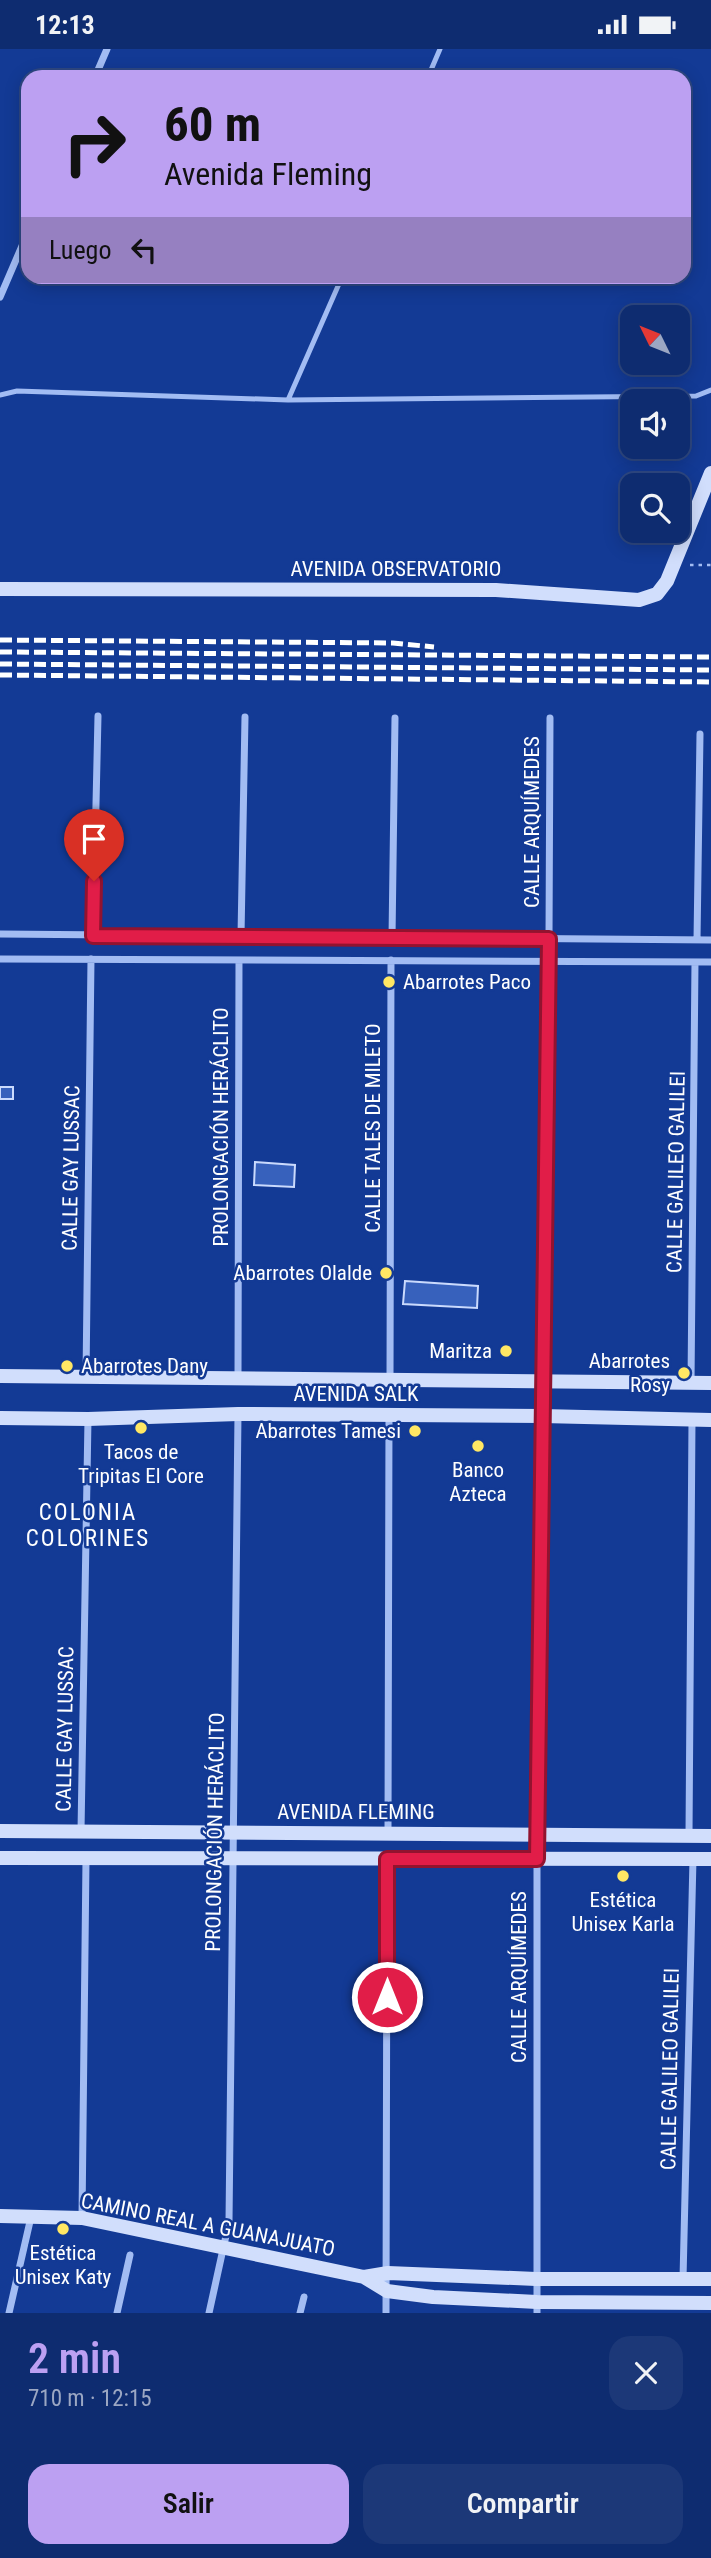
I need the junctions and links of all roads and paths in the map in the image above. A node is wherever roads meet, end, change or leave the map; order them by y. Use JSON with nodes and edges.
{"nodes":[{"id":1,"x":440,"y":49,"type":"edge"},
{"id":2,"x":104,"y":50,"type":"edge"},
{"id":3,"x":97,"y":70,"type":"edge"},
{"id":4,"x":431,"y":70,"type":"edge"},
{"id":5,"x":21,"y":248,"type":"edge"},
{"id":6,"x":339,"y":284,"type":"edge"},
{"id":7,"x":0,"y":297,"type":"edge"},
{"id":8,"x":711,"y":390,"type":"edge"},
{"id":9,"x":0,"y":395,"type":"edge"},
{"id":10,"x":288,"y":400,"type":"junction"},
{"id":11,"x":711,"y":473,"type":"edge"},
{"id":12,"x":711,"y":565,"type":"edge"},
{"id":13,"x":673,"y":566,"type":"junction"},
{"id":14,"x":0,"y":589,"type":"edge"},
{"id":15,"x":98,"y":716,"type":"dead end"},
{"id":16,"x":245,"y":716,"type":"dead end"},
{"id":17,"x":550,"y":717,"type":"dead end"},
{"id":18,"x":394,"y":718,"type":"dead end"},
{"id":19,"x":700,"y":734,"type":"dead end"},
{"id":20,"x":0,"y":935,"type":"edge"},
{"id":21,"x":93,"y":936,"type":"junction"},
{"id":22,"x":240,"y":936,"type":"junction"},
{"id":23,"x":392,"y":938,"type":"junction"},
{"id":24,"x":549,"y":939,"type":"junction"},
{"id":25,"x":696,"y":940,"type":"junction"},
{"id":26,"x":711,"y":940,"type":"edge"},
{"id":27,"x":0,"y":959,"type":"edge"},
{"id":28,"x":91,"y":959,"type":"junction"},
{"id":29,"x":239,"y":960,"type":"junction"},
{"id":30,"x":391,"y":960,"type":"junction"},
{"id":31,"x":549,"y":962,"type":"junction"},
{"id":32,"x":695,"y":962,"type":"junction"},
{"id":33,"x":711,"y":962,"type":"edge"},
{"id":34,"x":0,"y":1376,"type":"edge"},
{"id":35,"x":86,"y":1377,"type":"junction"},
{"id":36,"x":238,"y":1378,"type":"junction"},
{"id":37,"x":390,"y":1380,"type":"junction"},
{"id":38,"x":542,"y":1382,"type":"junction"},
{"id":39,"x":691,"y":1383,"type":"junction"},
{"id":40,"x":711,"y":1383,"type":"edge"},
{"id":41,"x":237,"y":1414,"type":"junction"},
{"id":42,"x":389,"y":1415,"type":"junction"},
{"id":43,"x":542,"y":1416,"type":"junction"},
{"id":44,"x":0,"y":1418,"type":"edge"},
{"id":45,"x":88,"y":1419,"type":"junction"},
{"id":46,"x":692,"y":1420,"type":"junction"},
{"id":47,"x":711,"y":1420,"type":"edge"},
{"id":48,"x":0,"y":1831,"type":"edge"},
{"id":49,"x":81,"y":1831,"type":"junction"},
{"id":50,"x":233,"y":1832,"type":"junction"},
{"id":51,"x":388,"y":1833,"type":"junction"},
{"id":52,"x":537,"y":1834,"type":"junction"},
{"id":53,"x":689,"y":1835,"type":"junction"},
{"id":54,"x":711,"y":1836,"type":"edge"},
{"id":55,"x":0,"y":1858,"type":"edge"},
{"id":56,"x":86,"y":1859,"type":"junction"},
{"id":57,"x":232,"y":1859,"type":"junction"},
{"id":58,"x":387,"y":1859,"type":"junction"},
{"id":59,"x":537,"y":1859,"type":"junction"},
{"id":60,"x":693,"y":1859,"type":"junction"},
{"id":61,"x":711,"y":1859,"type":"edge"},
{"id":62,"x":0,"y":2217,"type":"edge"},
{"id":63,"x":31,"y":2217,"type":"junction"},
{"id":64,"x":82,"y":2218,"type":"junction"},
{"id":65,"x":225,"y":2250,"type":"junction"},
{"id":66,"x":130,"y":2255,"type":"dead end"},
{"id":67,"x":388,"y":2273,"type":"junction"},
{"id":68,"x":364,"y":2277,"type":"junction"},
{"id":69,"x":536,"y":2279,"type":"junction"},
{"id":70,"x":683,"y":2279,"type":"junction"},
{"id":71,"x":711,"y":2279,"type":"edge"},
{"id":72,"x":387,"y":2291,"type":"junction"},
{"id":73,"x":304,"y":2297,"type":"dead end"},
{"id":74,"x":711,"y":2303,"type":"edge"},
{"id":75,"x":537,"y":2308,"type":"edge"},
{"id":76,"x":688,"y":2308,"type":"edge"},
{"id":77,"x":9,"y":2313,"type":"edge"},
{"id":78,"x":117,"y":2313,"type":"edge"},
{"id":79,"x":209,"y":2313,"type":"edge"},
{"id":80,"x":300,"y":2313,"type":"edge"},
{"id":81,"x":386,"y":2313,"type":"edge"}],
"edges":[{"from":1,"to":4,"type":"lane"},
{"from":2,"to":3,"type":"street"},
{"from":5,"to":7,"type":"street"},
{"from":6,"to":10,"type":"lane"},
{"from":8,"to":10,"type":"lane"},
{"from":9,"to":10,"type":"lane"},
{"from":11,"to":13,"type":"street","name":"AVENIDA OBSERVATORIO"},
{"from":12,"to":13,"type":"path"},
{"from":13,"to":14,"type":"street","name":"AVENIDA OBSERVATORIO"},
{"from":15,"to":21,"type":"street"},
{"from":16,"to":22,"type":"street"},
{"from":17,"to":24,"type":"street","name":"CALLE ARQUÍMEDES"},
{"from":18,"to":23,"type":"street"},
{"from":19,"to":25,"type":"street"},
{"from":20,"to":21,"type":"street"},
{"from":21,"to":22,"type":"street"},
{"from":22,"to":23,"type":"street"},
{"from":23,"to":24,"type":"street"},
{"from":24,"to":25,"type":"street"},
{"from":24,"to":31,"type":"street","name":"CALLE ARQUÍMEDES"},
{"from":25,"to":26,"type":"street"},
{"from":27,"to":28,"type":"street"},
{"from":28,"to":29,"type":"street"},
{"from":28,"to":35,"type":"street","name":"CALLE GAY LUSSAC"},
{"from":29,"to":30,"type":"street"},
{"from":29,"to":36,"type":"street","name":"PROLONGACIÓN HERÁCLITO"},
{"from":30,"to":31,"type":"street"},
{"from":30,"to":37,"type":"street","name":"CALLE TALES DE MILETO"},
{"from":31,"to":32,"type":"street"},
{"from":31,"to":38,"type":"street","name":"CALLE ARQUÍMEDES"},
{"from":32,"to":33,"type":"street"},
{"from":32,"to":39,"type":"street","name":"CALLE GALILEO GALILEI"},
{"from":34,"to":35,"type":"street","name":"AVENIDA SALK"},
{"from":35,"to":36,"type":"street","name":"AVENIDA SALK"},
{"from":36,"to":37,"type":"street","name":"AVENIDA SALK"},
{"from":37,"to":38,"type":"street","name":"AVENIDA SALK"},
{"from":38,"to":39,"type":"street","name":"AVENIDA SALK"},
{"from":38,"to":43,"type":"street","name":"CALLE ARQUÍMEDES"},
{"from":39,"to":40,"type":"street","name":"AVENIDA SALK"},
{"from":41,"to":42,"type":"street","name":"AVENIDA SALK"},
{"from":41,"to":45,"type":"street","name":"AVENIDA SALK"},
{"from":41,"to":50,"type":"street","name":"PROLONGACIÓN HERÁCLITO"},
{"from":42,"to":43,"type":"street","name":"AVENIDA SALK"},
{"from":42,"to":51,"type":"street"},
{"from":43,"to":46,"type":"street","name":"AVENIDA SALK"},
{"from":43,"to":52,"type":"street","name":"CALLE ARQUÍMEDES"},
{"from":44,"to":45,"type":"street","name":"AVENIDA SALK"},
{"from":45,"to":49,"type":"street","name":"CALLE GAY LUSSAC"},
{"from":46,"to":47,"type":"street","name":"AVENIDA SALK"},
{"from":46,"to":53,"type":"street"},
{"from":48,"to":49,"type":"street","name":"AVENIDA FLEMING"},
{"from":49,"to":50,"type":"street","name":"AVENIDA FLEMING"},
{"from":50,"to":51,"type":"street","name":"AVENIDA FLEMING"},
{"from":50,"to":57,"type":"street","name":"PROLONGACIÓN HERÁCLITO"},
{"from":51,"to":52,"type":"street","name":"AVENIDA FLEMING"},
{"from":52,"to":53,"type":"street","name":"AVENIDA FLEMING"},
{"from":52,"to":59,"type":"street","name":"CALLE ARQUÍMEDES"},
{"from":53,"to":54,"type":"street","name":"AVENIDA FLEMING"},
{"from":55,"to":56,"type":"street"},
{"from":56,"to":57,"type":"street"},
{"from":56,"to":64,"type":"street"},
{"from":57,"to":58,"type":"street"},
{"from":57,"to":65,"type":"street","name":"PROLONGACIÓN HERÁCLITO"},
{"from":58,"to":59,"type":"street"},
{"from":58,"to":67,"type":"street"},
{"from":59,"to":60,"type":"street"},
{"from":59,"to":69,"type":"street","name":"CALLE ARQUÍMEDES"},
{"from":60,"to":61,"type":"street"},
{"from":60,"to":70,"type":"street","name":"CALLE GALILEO GALILEI"},
{"from":62,"to":63,"type":"street","name":"CAMINO REAL A GUANAJUATO"},
{"from":63,"to":64,"type":"street","name":"CAMINO REAL A GUANAJUATO"},
{"from":63,"to":77,"type":"street"},
{"from":64,"to":65,"type":"street","name":"CAMINO REAL A GUANAJUATO"},
{"from":65,"to":68,"type":"street","name":"CAMINO REAL A GUANAJUATO"},
{"from":65,"to":79,"type":"street","name":"PROLONGACIÓN HERÁCLITO"},
{"from":66,"to":78,"type":"street"},
{"from":67,"to":68,"type":"street","name":"CAMINO REAL A GUANAJUATO"},
{"from":67,"to":69,"type":"street","name":"CAMINO REAL A GUANAJUATO"},
{"from":67,"to":72,"type":"street"},
{"from":68,"to":72,"type":"street","name":"CAMINO REAL A GUANAJUATO"},
{"from":69,"to":70,"type":"street","name":"CAMINO REAL A GUANAJUATO"},
{"from":69,"to":75,"type":"street","name":"CALLE ARQUÍMEDES"},
{"from":70,"to":71,"type":"street","name":"CAMINO REAL A GUANAJUATO"},
{"from":72,"to":75,"type":"street","name":"CAMINO REAL A GUANAJUATO"},
{"from":72,"to":81,"type":"street"},
{"from":73,"to":80,"type":"street"},
{"from":74,"to":76,"type":"street","name":"CAMINO REAL A GUANAJUATO"},
{"from":75,"to":76,"type":"street","name":"CAMINO REAL A GUANAJUATO"}]}
